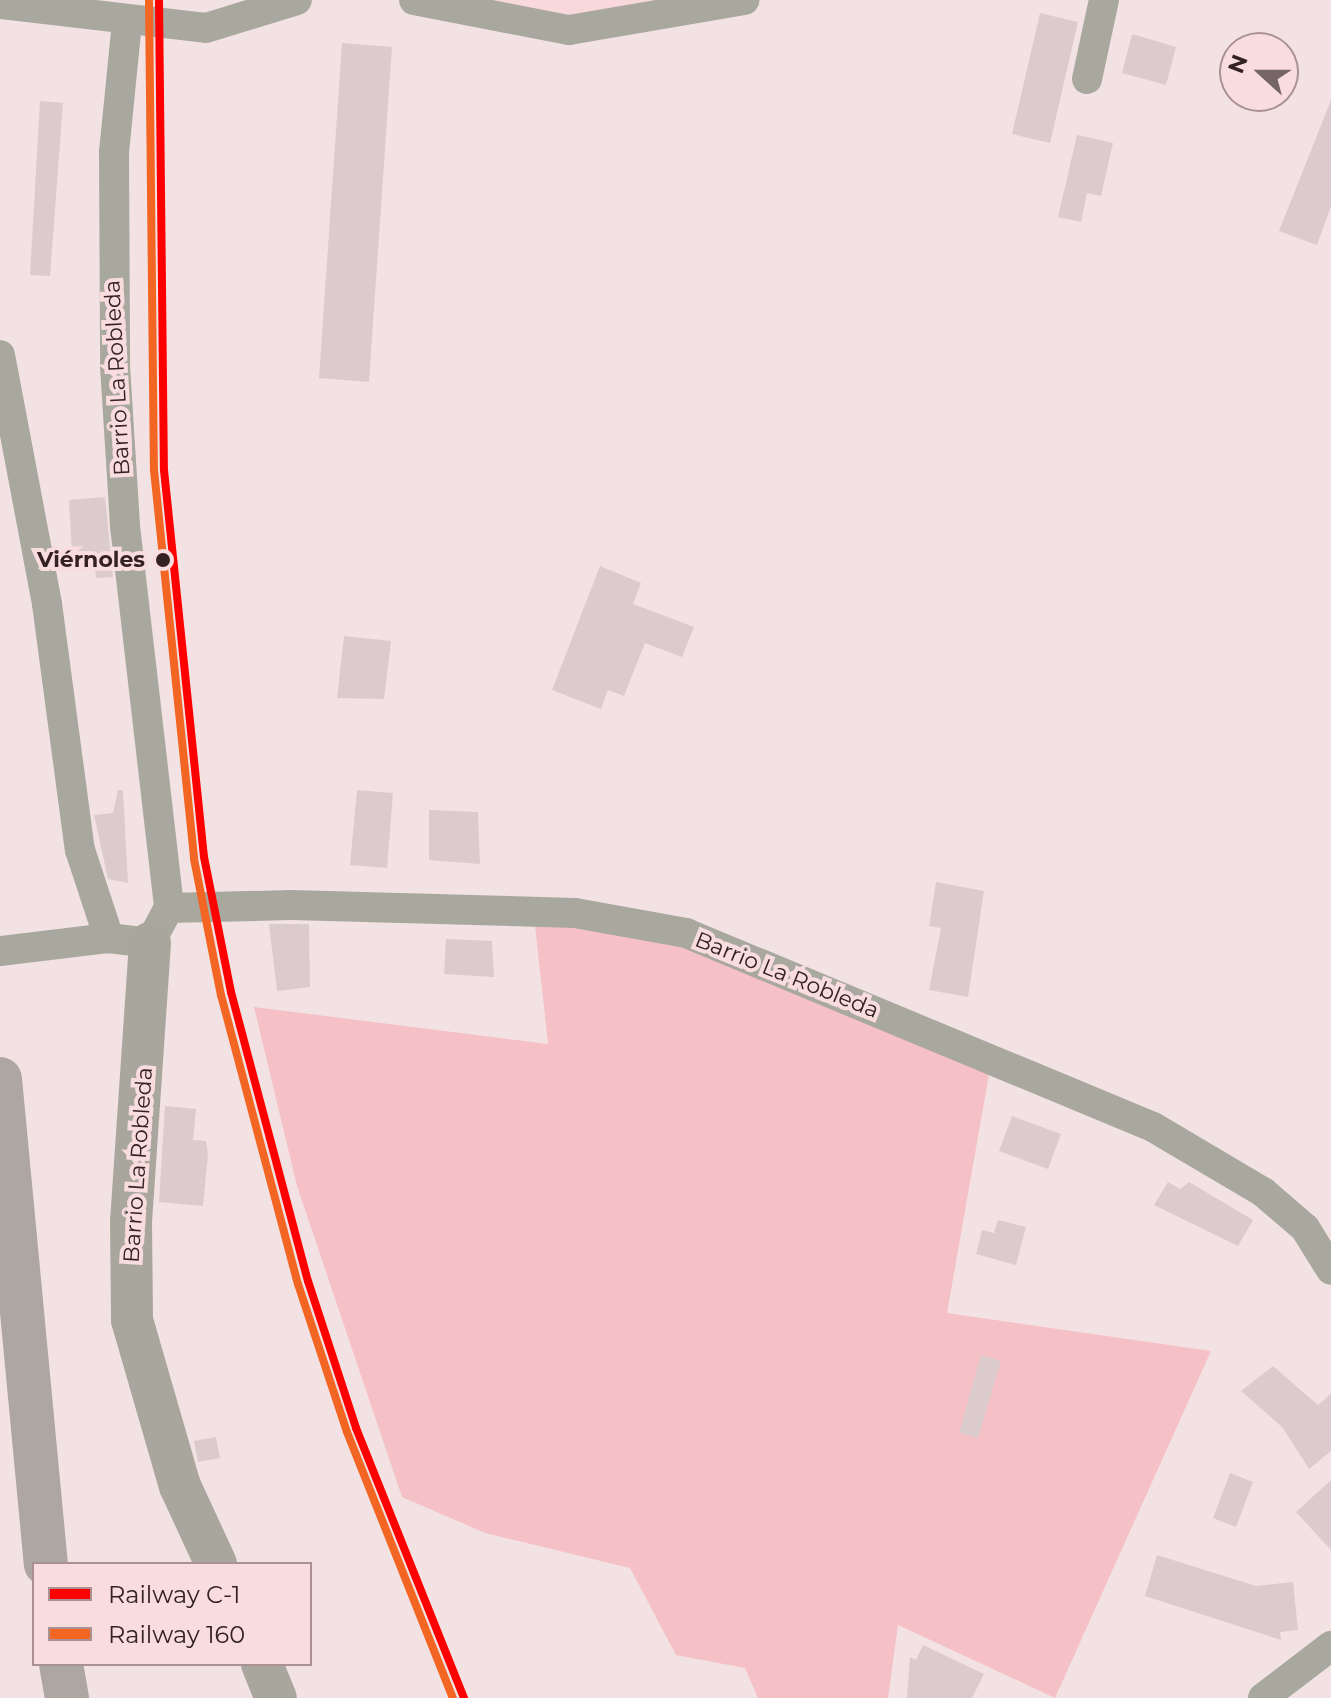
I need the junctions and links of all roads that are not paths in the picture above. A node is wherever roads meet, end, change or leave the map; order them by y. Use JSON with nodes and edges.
{"nodes":[{"id":1,"x":297,"y":0,"type":"edge"},
{"id":2,"x":414,"y":0,"type":"edge"},
{"id":3,"x":744,"y":0,"type":"edge"},
{"id":4,"x":1104,"y":0,"type":"edge"},
{"id":5,"x":0,"y":4,"type":"edge"},
{"id":6,"x":127,"y":22,"type":"junction"},
{"id":7,"x":1087,"y":79,"type":"dead end"},
{"id":8,"x":0,"y":355,"type":"edge"},
{"id":9,"x":160,"y":925,"type":"junction"},
{"id":10,"x":98,"y":940,"type":"junction"},
{"id":11,"x":0,"y":951,"type":"edge"},
{"id":12,"x":0,"y":1079,"type":"edge"},
{"id":13,"x":1331,"y":1270,"type":"edge"},
{"id":14,"x":46,"y":1562,"type":"edge"},
{"id":15,"x":215,"y":1562,"type":"edge"},
{"id":16,"x":1331,"y":1646,"type":"edge"},
{"id":17,"x":61,"y":1666,"type":"edge"},
{"id":18,"x":263,"y":1666,"type":"edge"},
{"id":19,"x":67,"y":1698,"type":"edge"},
{"id":20,"x":276,"y":1698,"type":"edge"},
{"id":21,"x":1263,"y":1698,"type":"edge"}],
"edges":[{"from":1,"to":6,"type":"street"},
{"from":2,"to":3,"type":"street"},
{"from":4,"to":7,"type":"street"},
{"from":5,"to":6,"type":"street"},
{"from":6,"to":9,"type":"street","name":"Barrio La Robleda"},
{"from":8,"to":10,"type":"street"},
{"from":9,"to":10,"type":"street","name":"Barrio La Robleda"},
{"from":9,"to":13,"type":"street","name":"Barrio La Robleda"},
{"from":9,"to":15,"type":"street","name":"Barrio La Robleda"},
{"from":10,"to":11,"type":"street","name":"Barrio La Robleda"},
{"from":12,"to":14,"type":"highway"},
{"from":16,"to":21,"type":"street"},
{"from":17,"to":19,"type":"highway"},
{"from":18,"to":20,"type":"street"}]}
